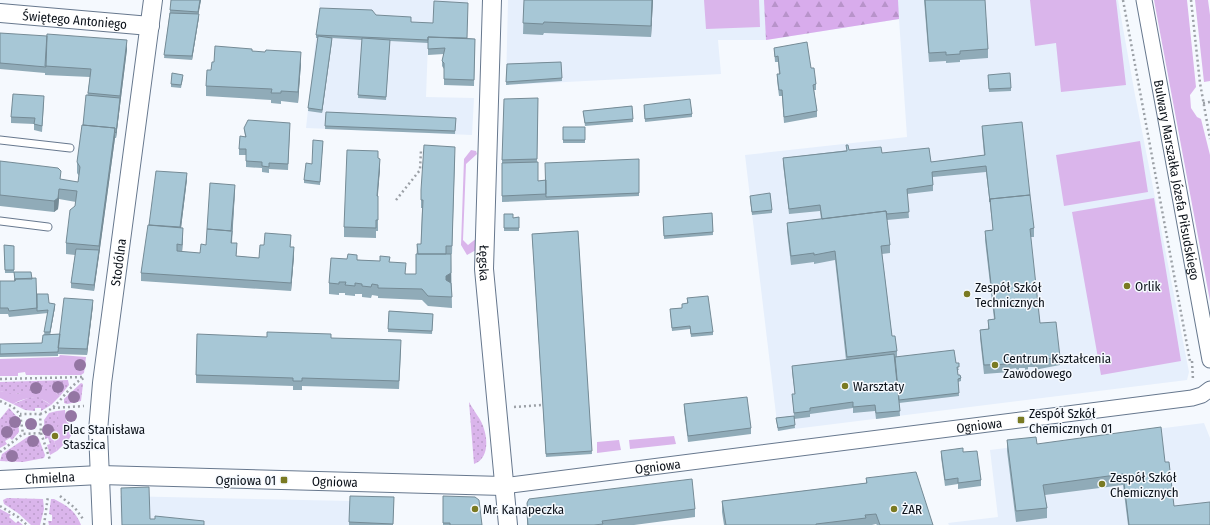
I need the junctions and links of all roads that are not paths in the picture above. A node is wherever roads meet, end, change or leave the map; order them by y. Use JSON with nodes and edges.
{"nodes":[{"id":1,"x":153,"y":0,"type":"edge"},
{"id":2,"x":492,"y":0,"type":"edge"},
{"id":3,"x":1144,"y":0,"type":"edge"},
{"id":4,"x":0,"y":13,"type":"edge"},
{"id":5,"x":150,"y":26,"type":"junction"},
{"id":6,"x":0,"y":140,"type":"edge"},
{"id":7,"x":70,"y":148,"type":"dead end"},
{"id":8,"x":0,"y":221,"type":"edge"},
{"id":9,"x":48,"y":227,"type":"dead end"},
{"id":10,"x":1210,"y":360,"type":"edge"},
{"id":11,"x":1210,"y":389,"type":"edge"},
{"id":12,"x":100,"y":475,"type":"junction"},
{"id":13,"x":0,"y":480,"type":"edge"},
{"id":14,"x":503,"y":486,"type":"junction"},
{"id":15,"x":102,"y":525,"type":"edge"},
{"id":16,"x":508,"y":525,"type":"edge"}],
"edges":[{"from":1,"to":5,"type":"street","name":"Stodólna"},
{"from":2,"to":14,"type":"street","name":"Łęgska"},
{"from":3,"to":10,"type":"street","name":"Bulwary Marszałka Józefa Piłsudskiego"},
{"from":4,"to":5,"type":"street","name":"Świętego Antoniego"},
{"from":5,"to":12,"type":"street","name":"Stodólna"},
{"from":6,"to":7,"type":"lane"},
{"from":8,"to":9,"type":"lane"},
{"from":11,"to":14,"type":"street","name":"Ogniowa"},
{"from":12,"to":13,"type":"street","name":"Chmielna"},
{"from":12,"to":14,"type":"street","name":"Ogniowa"},
{"from":12,"to":15,"type":"street","name":"Stodólna"},
{"from":14,"to":16,"type":"street","name":"Łęgska"}]}
